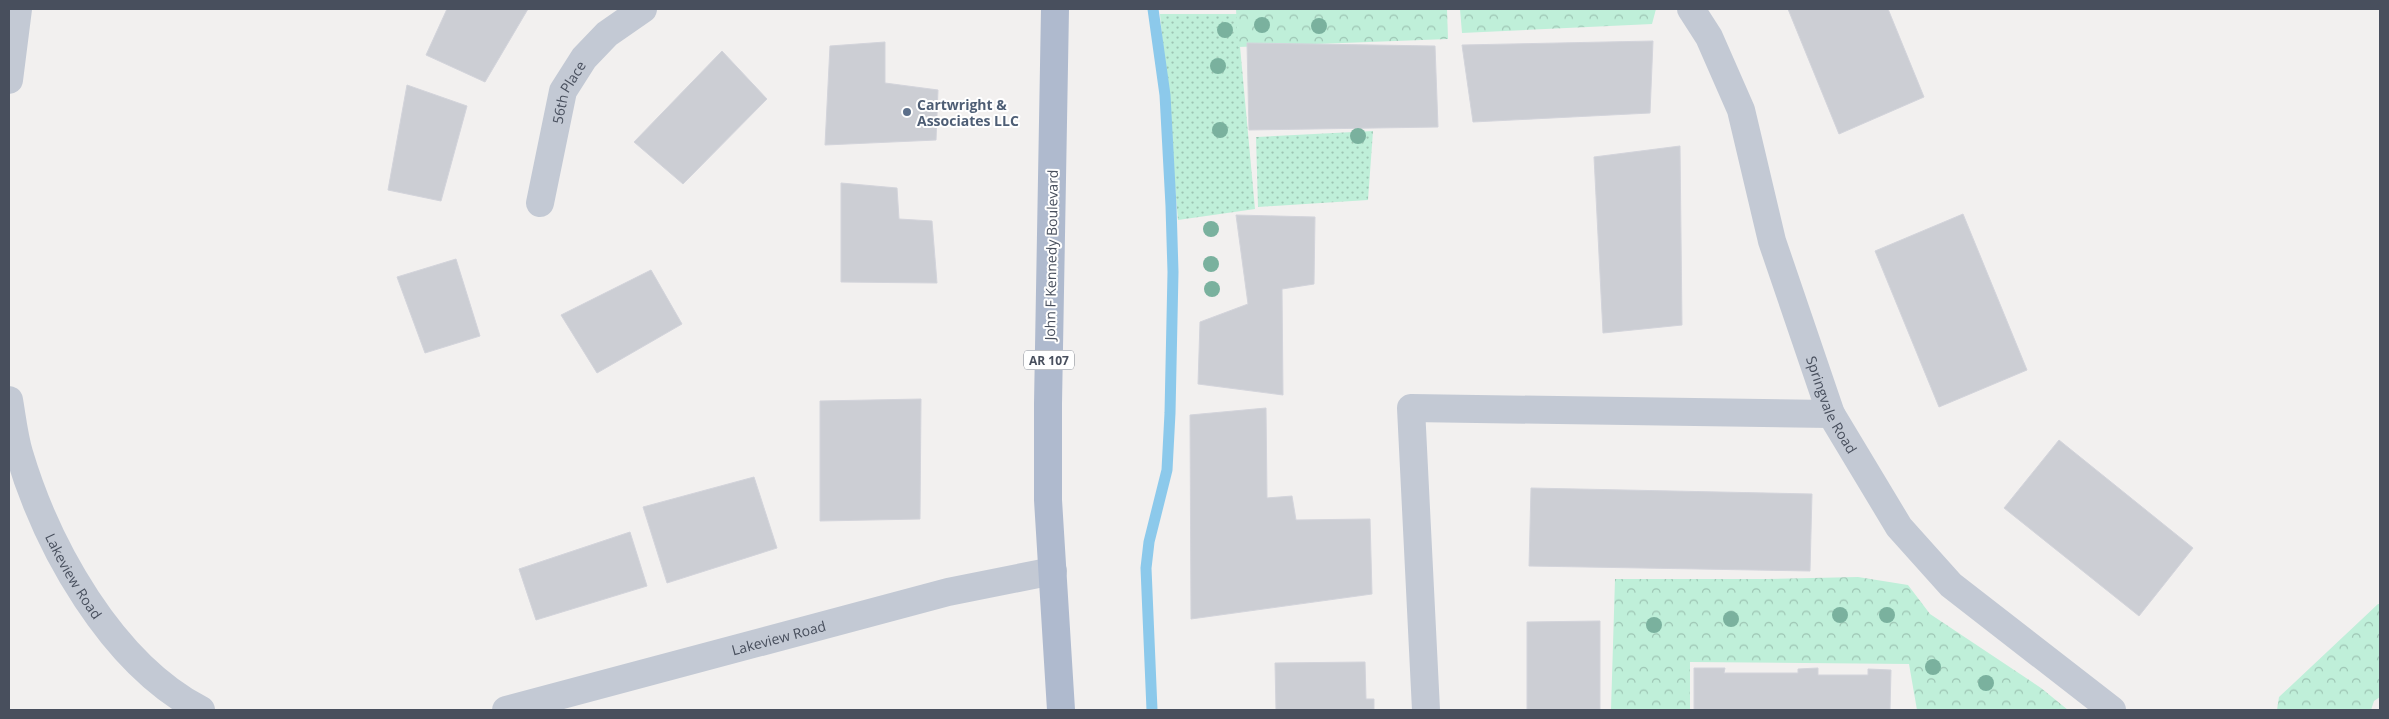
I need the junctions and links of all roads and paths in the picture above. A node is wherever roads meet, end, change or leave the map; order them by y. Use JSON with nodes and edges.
{"nodes":[{"id":1,"x":18,"y":9,"type":"edge"},
{"id":2,"x":643,"y":9,"type":"edge"},
{"id":3,"x":1055,"y":9,"type":"edge"},
{"id":4,"x":1691,"y":9,"type":"edge"},
{"id":5,"x":9,"y":69,"type":"edge"},
{"id":6,"x":540,"y":203,"type":"dead end"},
{"id":7,"x":9,"y":400,"type":"edge"},
{"id":8,"x":1831,"y":414,"type":"junction"},
{"id":9,"x":14,"y":453,"type":"edge"},
{"id":10,"x":1053,"y":571,"type":"junction"},
{"id":11,"x":523,"y":708,"type":"edge"},
{"id":12,"x":201,"y":710,"type":"edge"},
{"id":13,"x":1061,"y":710,"type":"edge"},
{"id":14,"x":1426,"y":710,"type":"edge"},
{"id":15,"x":2112,"y":710,"type":"edge"}],
"edges":[{"from":1,"to":5,"type":"street"},
{"from":2,"to":6,"type":"street","name":"56th Place"},
{"from":3,"to":10,"type":"main road","name":"John F Kennedy Boulevard","number":"AR 107"},
{"from":4,"to":8,"type":"street","name":"Springvale Road"},
{"from":7,"to":9,"type":"street","name":"Lakeview Road"},
{"from":8,"to":14,"type":"street"},
{"from":8,"to":15,"type":"street","name":"Springvale Road"},
{"from":9,"to":12,"type":"street","name":"Lakeview Road"},
{"from":10,"to":11,"type":"street","name":"Lakeview Road"},
{"from":10,"to":13,"type":"main road","name":"John F Kennedy Boulevard","number":"AR 107"}]}
